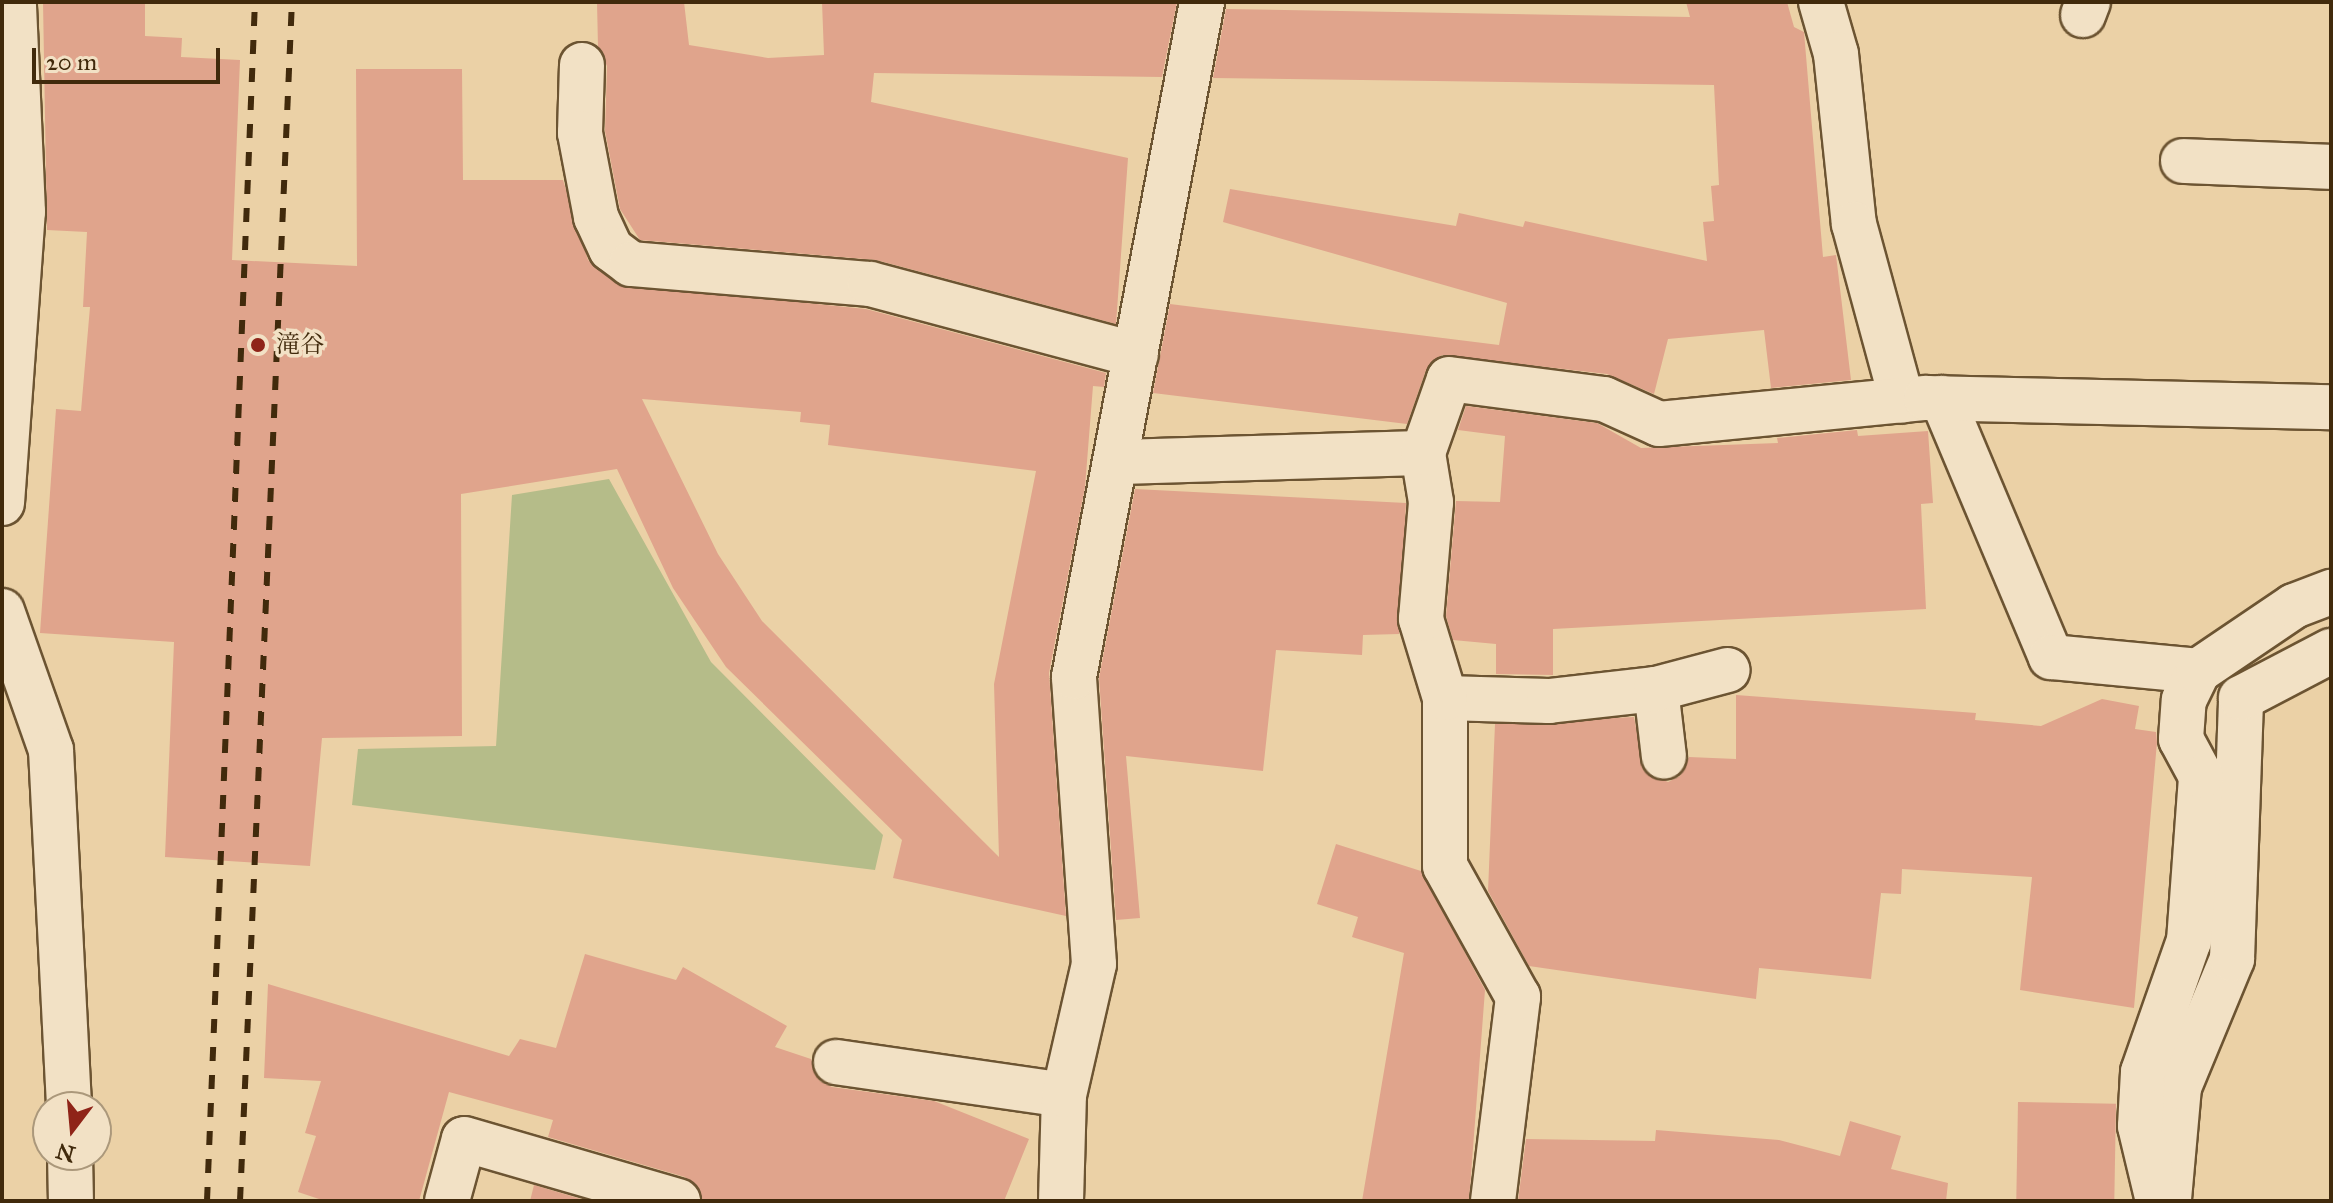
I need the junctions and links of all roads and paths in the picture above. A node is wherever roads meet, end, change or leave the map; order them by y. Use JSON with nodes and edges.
{"nodes":[{"id":1,"x":14,"y":2,"type":"edge"},
{"id":2,"x":1202,"y":2,"type":"edge"},
{"id":3,"x":1821,"y":2,"type":"edge"},
{"id":4,"x":582,"y":65,"type":"dead end"},
{"id":5,"x":2183,"y":161,"type":"dead end"},
{"id":6,"x":2331,"y":167,"type":"edge"},
{"id":7,"x":1136,"y":355,"type":"junction"},
{"id":8,"x":1922,"y":400,"type":"junction"},
{"id":9,"x":2331,"y":407,"type":"edge"},
{"id":10,"x":1423,"y":453,"type":"junction"},
{"id":11,"x":1118,"y":462,"type":"junction"},
{"id":12,"x":2,"y":503,"type":"edge"},
{"id":13,"x":2331,"y":592,"type":"edge"},
{"id":14,"x":2,"y":611,"type":"edge"},
{"id":15,"x":2331,"y":651,"type":"edge"},
{"id":16,"x":1728,"y":670,"type":"dead end"},
{"id":17,"x":2198,"y":671,"type":"junction"},
{"id":18,"x":1656,"y":689,"type":"junction"},
{"id":19,"x":16,"y":694,"type":"edge"},
{"id":20,"x":1445,"y":698,"type":"junction"},
{"id":21,"x":1664,"y":757,"type":"dead end"},
{"id":22,"x":836,"y":1062,"type":"dead end"},
{"id":23,"x":68,"y":1091,"type":"edge"},
{"id":24,"x":1064,"y":1095,"type":"junction"},
{"id":25,"x":70,"y":1171,"type":"edge"},
{"id":26,"x":71,"y":1201,"type":"edge"},
{"id":27,"x":447,"y":1201,"type":"edge"},
{"id":28,"x":678,"y":1201,"type":"edge"},
{"id":29,"x":1061,"y":1201,"type":"edge"},
{"id":30,"x":1493,"y":1201,"type":"edge"},
{"id":31,"x":2158,"y":1201,"type":"edge"},
{"id":32,"x":2169,"y":1201,"type":"edge"}],
"edges":[{"from":1,"to":12,"type":"street"},
{"from":2,"to":7,"type":"street"},
{"from":3,"to":8,"type":"street"},
{"from":4,"to":7,"type":"street"},
{"from":5,"to":6,"type":"street"},
{"from":7,"to":11,"type":"street"},
{"from":8,"to":9,"type":"street"},
{"from":8,"to":10,"type":"street"},
{"from":8,"to":17,"type":"street"},
{"from":10,"to":11,"type":"street"},
{"from":10,"to":20,"type":"street"},
{"from":11,"to":24,"type":"street"},
{"from":13,"to":17,"type":"street"},
{"from":14,"to":19,"type":"street"},
{"from":15,"to":32,"type":"street"},
{"from":16,"to":18,"type":"street"},
{"from":17,"to":31,"type":"street"},
{"from":18,"to":20,"type":"street"},
{"from":18,"to":21,"type":"street"},
{"from":19,"to":23,"type":"street"},
{"from":20,"to":30,"type":"street"},
{"from":22,"to":24,"type":"street"},
{"from":24,"to":29,"type":"street"},
{"from":25,"to":26,"type":"street"},
{"from":27,"to":28,"type":"street"}]}
